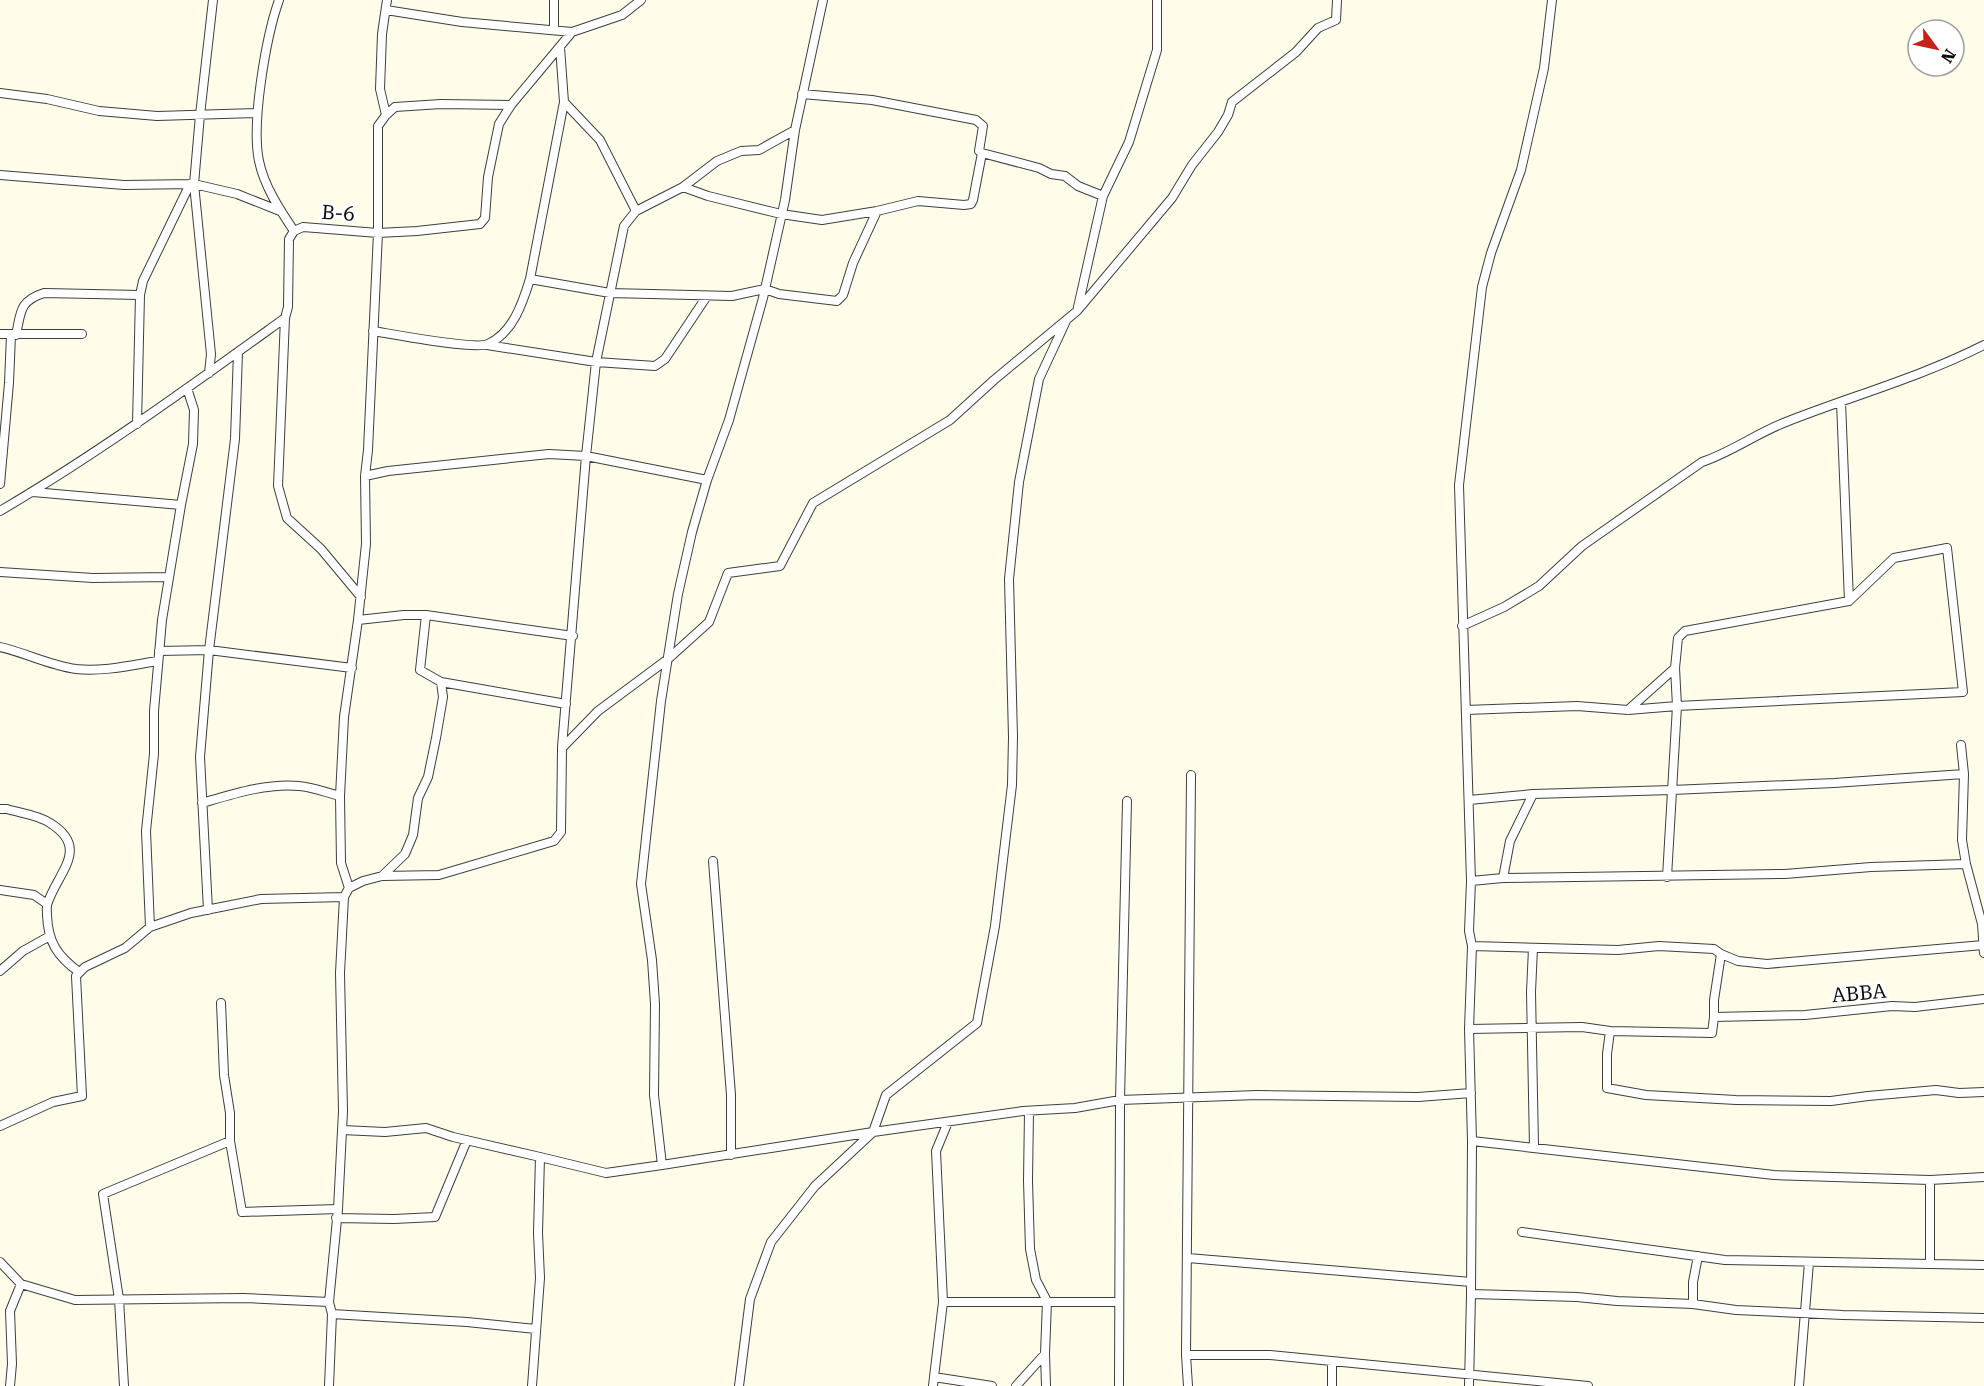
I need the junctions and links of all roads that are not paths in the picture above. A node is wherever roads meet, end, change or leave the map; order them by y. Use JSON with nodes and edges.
{"nodes":[{"id":1,"x":213,"y":0,"type":"edge"},
{"id":2,"x":279,"y":0,"type":"edge"},
{"id":3,"x":387,"y":0,"type":"edge"},
{"id":4,"x":554,"y":0,"type":"edge"},
{"id":5,"x":641,"y":0,"type":"edge"},
{"id":6,"x":823,"y":0,"type":"edge"},
{"id":7,"x":1157,"y":0,"type":"edge"},
{"id":8,"x":1337,"y":0,"type":"edge"},
{"id":9,"x":1552,"y":0,"type":"edge"},
{"id":10,"x":386,"y":10,"type":"junction"},
{"id":11,"x":554,"y":30,"type":"junction"},
{"id":12,"x":572,"y":32,"type":"junction"},
{"id":13,"x":560,"y":47,"type":"junction"},
{"id":14,"x":0,"y":93,"type":"edge"},
{"id":15,"x":802,"y":94,"type":"junction"},
{"id":16,"x":564,"y":102,"type":"junction"},
{"id":17,"x":512,"y":105,"type":"junction"},
{"id":18,"x":257,"y":113,"type":"junction"},
{"id":19,"x":200,"y":115,"type":"junction"},
{"id":20,"x":386,"y":115,"type":"junction"},
{"id":21,"x":795,"y":130,"type":"junction"},
{"id":22,"x":982,"y":153,"type":"junction"},
{"id":23,"x":0,"y":175,"type":"edge"},
{"id":24,"x":192,"y":184,"type":"junction"},
{"id":25,"x":683,"y":187,"type":"junction"},
{"id":26,"x":1102,"y":196,"type":"junction"},
{"id":27,"x":636,"y":210,"type":"junction"},
{"id":28,"x":280,"y":211,"type":"junction"},
{"id":29,"x":877,"y":211,"type":"junction"},
{"id":30,"x":781,"y":214,"type":"junction"},
{"id":31,"x":294,"y":231,"type":"junction"},
{"id":32,"x":378,"y":232,"type":"junction"},
{"id":33,"x":530,"y":279,"type":"junction"},
{"id":34,"x":765,"y":289,"type":"junction"},
{"id":35,"x":610,"y":293,"type":"junction"},
{"id":36,"x":140,"y":295,"type":"junction"},
{"id":37,"x":707,"y":296,"type":"junction"},
{"id":38,"x":1077,"y":311,"type":"junction"},
{"id":39,"x":285,"y":318,"type":"junction"},
{"id":40,"x":1067,"y":318,"type":"junction"},
{"id":41,"x":373,"y":331,"type":"junction"},
{"id":42,"x":0,"y":334,"type":"edge"},
{"id":43,"x":82,"y":334,"type":"dead end"},
{"id":44,"x":14,"y":335,"type":"junction"},
{"id":45,"x":487,"y":345,"type":"junction"},
{"id":46,"x":1984,"y":345,"type":"edge"},
{"id":47,"x":238,"y":352,"type":"junction"},
{"id":48,"x":597,"y":362,"type":"junction"},
{"id":49,"x":209,"y":373,"type":"junction"},
{"id":50,"x":187,"y":388,"type":"junction"},
{"id":51,"x":1841,"y":402,"type":"junction"},
{"id":52,"x":136,"y":424,"type":"junction"},
{"id":53,"x":586,"y":456,"type":"junction"},
{"id":54,"x":365,"y":476,"type":"junction"},
{"id":55,"x":707,"y":480,"type":"junction"},
{"id":56,"x":0,"y":484,"type":"edge"},
{"id":57,"x":33,"y":492,"type":"junction"},
{"id":58,"x":181,"y":505,"type":"junction"},
{"id":59,"x":0,"y":510,"type":"edge"},
{"id":60,"x":0,"y":572,"type":"edge"},
{"id":61,"x":169,"y":577,"type":"junction"},
{"id":62,"x":361,"y":597,"type":"junction"},
{"id":63,"x":1849,"y":601,"type":"junction"},
{"id":64,"x":426,"y":615,"type":"junction"},
{"id":65,"x":358,"y":620,"type":"junction"},
{"id":66,"x":1462,"y":626,"type":"junction"},
{"id":67,"x":573,"y":636,"type":"junction"},
{"id":68,"x":0,"y":647,"type":"edge"},
{"id":69,"x":209,"y":650,"type":"junction"},
{"id":70,"x":159,"y":656,"type":"junction"},
{"id":71,"x":668,"y":659,"type":"junction"},
{"id":72,"x":352,"y":668,"type":"junction"},
{"id":73,"x":1675,"y":668,"type":"junction"},
{"id":74,"x":441,"y":682,"type":"junction"},
{"id":75,"x":566,"y":704,"type":"junction"},
{"id":76,"x":1677,"y":706,"type":"junction"},
{"id":77,"x":1466,"y":710,"type":"junction"},
{"id":78,"x":1628,"y":710,"type":"junction"},
{"id":79,"x":1961,"y":745,"type":"dead end"},
{"id":80,"x":562,"y":748,"type":"junction"},
{"id":81,"x":1964,"y":774,"type":"junction"},
{"id":82,"x":1191,"y":776,"type":"dead end"},
{"id":83,"x":1672,"y":790,"type":"junction"},
{"id":84,"x":1533,"y":794,"type":"junction"},
{"id":85,"x":340,"y":796,"type":"junction"},
{"id":86,"x":1127,"y":801,"type":"dead end"},
{"id":87,"x":1469,"y":801,"type":"junction"},
{"id":88,"x":202,"y":803,"type":"junction"},
{"id":89,"x":0,"y":809,"type":"edge"},
{"id":90,"x":713,"y":861,"type":"dead end"},
{"id":91,"x":1966,"y":864,"type":"junction"},
{"id":92,"x":382,"y":876,"type":"junction"},
{"id":93,"x":1667,"y":877,"type":"junction"},
{"id":94,"x":1503,"y":878,"type":"junction"},
{"id":95,"x":1471,"y":881,"type":"junction"},
{"id":96,"x":349,"y":888,"type":"junction"},
{"id":97,"x":0,"y":890,"type":"edge"},
{"id":98,"x":344,"y":897,"type":"junction"},
{"id":99,"x":47,"y":904,"type":"junction"},
{"id":100,"x":208,"y":910,"type":"junction"},
{"id":101,"x":150,"y":927,"type":"junction"},
{"id":102,"x":48,"y":937,"type":"junction"},
{"id":103,"x":1472,"y":946,"type":"junction"},
{"id":104,"x":1533,"y":948,"type":"junction"},
{"id":105,"x":1984,"y":949,"type":"edge"},
{"id":106,"x":1721,"y":954,"type":"junction"},
{"id":107,"x":0,"y":971,"type":"edge"},
{"id":108,"x":79,"y":972,"type":"junction"},
{"id":109,"x":1984,"y":999,"type":"edge"},
{"id":110,"x":221,"y":1003,"type":"dead end"},
{"id":111,"x":1714,"y":1017,"type":"junction"},
{"id":112,"x":1533,"y":1028,"type":"junction"},
{"id":113,"x":1469,"y":1029,"type":"junction"},
{"id":114,"x":1610,"y":1031,"type":"junction"},
{"id":115,"x":1984,"y":1092,"type":"edge"},
{"id":116,"x":1471,"y":1093,"type":"junction"},
{"id":117,"x":1189,"y":1097,"type":"junction"},
{"id":118,"x":1120,"y":1100,"type":"junction"},
{"id":119,"x":1029,"y":1111,"type":"junction"},
{"id":120,"x":948,"y":1122,"type":"junction"},
{"id":121,"x":0,"y":1126,"type":"edge"},
{"id":122,"x":342,"y":1130,"type":"junction"},
{"id":123,"x":873,"y":1132,"type":"junction"},
{"id":124,"x":467,"y":1140,"type":"junction"},
{"id":125,"x":230,"y":1141,"type":"junction"},
{"id":126,"x":1472,"y":1142,"type":"junction"},
{"id":127,"x":1534,"y":1148,"type":"junction"},
{"id":128,"x":730,"y":1155,"type":"junction"},
{"id":129,"x":540,"y":1157,"type":"junction"},
{"id":130,"x":662,"y":1165,"type":"junction"},
{"id":131,"x":1984,"y":1177,"type":"edge"},
{"id":132,"x":1930,"y":1180,"type":"junction"},
{"id":133,"x":337,"y":1213,"type":"junction"},
{"id":134,"x":1522,"y":1232,"type":"dead end"},
{"id":135,"x":1698,"y":1256,"type":"junction"},
{"id":136,"x":1188,"y":1258,"type":"junction"},
{"id":137,"x":0,"y":1262,"type":"edge"},
{"id":138,"x":1809,"y":1262,"type":"junction"},
{"id":139,"x":1930,"y":1264,"type":"junction"},
{"id":140,"x":1984,"y":1265,"type":"edge"},
{"id":141,"x":1471,"y":1282,"type":"junction"},
{"id":142,"x":21,"y":1284,"type":"junction"},
{"id":143,"x":1472,"y":1294,"type":"junction"},
{"id":144,"x":119,"y":1299,"type":"junction"},
{"id":145,"x":1047,"y":1301,"type":"junction"},
{"id":146,"x":328,"y":1302,"type":"junction"},
{"id":147,"x":943,"y":1302,"type":"junction"},
{"id":148,"x":1119,"y":1302,"type":"junction"},
{"id":149,"x":1693,"y":1304,"type":"junction"},
{"id":150,"x":0,"y":1309,"type":"edge"},
{"id":151,"x":10,"y":1311,"type":"junction"},
{"id":152,"x":1804,"y":1312,"type":"junction"},
{"id":153,"x":332,"y":1314,"type":"junction"},
{"id":154,"x":1984,"y":1318,"type":"edge"},
{"id":155,"x":536,"y":1329,"type":"junction"},
{"id":156,"x":1045,"y":1354,"type":"junction"},
{"id":157,"x":1186,"y":1355,"type":"junction"},
{"id":158,"x":1332,"y":1361,"type":"junction"},
{"id":159,"x":1468,"y":1374,"type":"junction"},
{"id":160,"x":934,"y":1382,"type":"edge"},
{"id":161,"x":10,"y":1386,"type":"edge"},
{"id":162,"x":124,"y":1386,"type":"edge"},
{"id":163,"x":329,"y":1386,"type":"edge"},
{"id":164,"x":532,"y":1386,"type":"edge"},
{"id":165,"x":739,"y":1386,"type":"edge"},
{"id":166,"x":992,"y":1386,"type":"edge"},
{"id":167,"x":1016,"y":1386,"type":"edge"},
{"id":168,"x":1046,"y":1386,"type":"edge"},
{"id":169,"x":1119,"y":1386,"type":"edge"},
{"id":170,"x":1188,"y":1386,"type":"edge"},
{"id":171,"x":1332,"y":1386,"type":"edge"},
{"id":172,"x":1468,"y":1386,"type":"edge"},
{"id":173,"x":1588,"y":1386,"type":"edge"},
{"id":174,"x":1799,"y":1386,"type":"edge"}],
"edges":[{"from":1,"to":19,"type":"street"},
{"from":2,"to":18,"type":"street"},
{"from":3,"to":10,"type":"street"},
{"from":4,"to":11,"type":"street"},
{"from":5,"to":12,"type":"street"},
{"from":6,"to":15,"type":"street"},
{"from":7,"to":26,"type":"street"},
{"from":8,"to":38,"type":"street"},
{"from":9,"to":66,"type":"street"},
{"from":10,"to":11,"type":"street"},
{"from":10,"to":20,"type":"street"},
{"from":11,"to":12,"type":"street"},
{"from":12,"to":13,"type":"street","name":"B-6"},
{"from":13,"to":16,"type":"street"},
{"from":13,"to":17,"type":"street","name":"B-6"},
{"from":14,"to":19,"type":"street"},
{"from":15,"to":21,"type":"street"},
{"from":15,"to":22,"type":"street"},
{"from":16,"to":27,"type":"street"},
{"from":16,"to":33,"type":"street"},
{"from":17,"to":20,"type":"street"},
{"from":17,"to":32,"type":"street","name":"B-6"},
{"from":18,"to":19,"type":"street"},
{"from":18,"to":28,"type":"street"},
{"from":19,"to":24,"type":"street"},
{"from":20,"to":32,"type":"street"},
{"from":21,"to":25,"type":"street"},
{"from":21,"to":30,"type":"street"},
{"from":22,"to":26,"type":"street"},
{"from":22,"to":29,"type":"street"},
{"from":23,"to":24,"type":"street"},
{"from":24,"to":28,"type":"street"},
{"from":24,"to":36,"type":"street"},
{"from":24,"to":49,"type":"street"},
{"from":25,"to":27,"type":"street"},
{"from":25,"to":30,"type":"street"},
{"from":26,"to":38,"type":"street"},
{"from":27,"to":35,"type":"street"},
{"from":28,"to":31,"type":"street"},
{"from":29,"to":30,"type":"street"},
{"from":29,"to":34,"type":"street"},
{"from":30,"to":34,"type":"street"},
{"from":31,"to":32,"type":"street","name":"B-6"},
{"from":31,"to":39,"type":"street","name":"B-6"},
{"from":32,"to":41,"type":"street"},
{"from":33,"to":35,"type":"street"},
{"from":33,"to":45,"type":"street"},
{"from":34,"to":37,"type":"street"},
{"from":34,"to":55,"type":"street"},
{"from":35,"to":37,"type":"street"},
{"from":35,"to":48,"type":"street"},
{"from":36,"to":44,"type":"street"},
{"from":36,"to":52,"type":"street"},
{"from":37,"to":48,"type":"street"},
{"from":38,"to":40,"type":"street"},
{"from":39,"to":47,"type":"street"},
{"from":39,"to":62,"type":"street","name":"B-6"},
{"from":40,"to":71,"type":"street"},
{"from":40,"to":123,"type":"street"},
{"from":41,"to":45,"type":"street"},
{"from":41,"to":54,"type":"street"},
{"from":42,"to":44,"type":"street"},
{"from":43,"to":44,"type":"street"},
{"from":44,"to":56,"type":"street"},
{"from":45,"to":48,"type":"street"},
{"from":46,"to":51,"type":"street"},
{"from":47,"to":49,"type":"street"},
{"from":47,"to":69,"type":"street"},
{"from":48,"to":53,"type":"street"},
{"from":49,"to":50,"type":"street"},
{"from":50,"to":52,"type":"street"},
{"from":50,"to":58,"type":"street"},
{"from":51,"to":63,"type":"street"},
{"from":51,"to":66,"type":"street"},
{"from":52,"to":57,"type":"street"},
{"from":53,"to":54,"type":"street"},
{"from":53,"to":55,"type":"street"},
{"from":53,"to":67,"type":"street"},
{"from":54,"to":62,"type":"street"},
{"from":55,"to":71,"type":"street"},
{"from":57,"to":58,"type":"street"},
{"from":57,"to":59,"type":"street"},
{"from":58,"to":61,"type":"street"},
{"from":60,"to":61,"type":"street"},
{"from":61,"to":70,"type":"street"},
{"from":62,"to":65,"type":"street"},
{"from":63,"to":73,"type":"street"},
{"from":63,"to":76,"type":"street"},
{"from":64,"to":65,"type":"street"},
{"from":64,"to":67,"type":"street"},
{"from":64,"to":74,"type":"street"},
{"from":65,"to":72,"type":"street"},
{"from":66,"to":77,"type":"street"},
{"from":67,"to":75,"type":"street"},
{"from":68,"to":70,"type":"street"},
{"from":69,"to":70,"type":"street"},
{"from":69,"to":72,"type":"street"},
{"from":69,"to":88,"type":"street"},
{"from":70,"to":101,"type":"street"},
{"from":71,"to":80,"type":"street"},
{"from":71,"to":130,"type":"street"},
{"from":72,"to":85,"type":"street"},
{"from":73,"to":76,"type":"street"},
{"from":73,"to":78,"type":"street"},
{"from":74,"to":75,"type":"street"},
{"from":74,"to":92,"type":"street"},
{"from":75,"to":80,"type":"street"},
{"from":76,"to":78,"type":"street"},
{"from":76,"to":83,"type":"street"},
{"from":77,"to":78,"type":"street"},
{"from":77,"to":87,"type":"street"},
{"from":79,"to":81,"type":"street"},
{"from":80,"to":92,"type":"street"},
{"from":81,"to":83,"type":"street"},
{"from":81,"to":91,"type":"street"},
{"from":82,"to":117,"type":"street"},
{"from":83,"to":84,"type":"street"},
{"from":83,"to":93,"type":"street"},
{"from":84,"to":87,"type":"street"},
{"from":84,"to":94,"type":"street"},
{"from":85,"to":88,"type":"street"},
{"from":85,"to":96,"type":"street"},
{"from":86,"to":118,"type":"street"},
{"from":87,"to":95,"type":"street"},
{"from":88,"to":100,"type":"street"},
{"from":89,"to":99,"type":"street"},
{"from":90,"to":128,"type":"street"},
{"from":91,"to":93,"type":"street"},
{"from":91,"to":105,"type":"street"},
{"from":92,"to":96,"type":"street"},
{"from":93,"to":94,"type":"street"},
{"from":94,"to":95,"type":"street"},
{"from":95,"to":103,"type":"street"},
{"from":96,"to":98,"type":"street"},
{"from":97,"to":99,"type":"street"},
{"from":98,"to":100,"type":"street"},
{"from":98,"to":122,"type":"street"},
{"from":99,"to":102,"type":"street"},
{"from":100,"to":101,"type":"street"},
{"from":101,"to":108,"type":"street"},
{"from":102,"to":107,"type":"street"},
{"from":102,"to":108,"type":"street"},
{"from":103,"to":104,"type":"street"},
{"from":103,"to":113,"type":"street"},
{"from":104,"to":106,"type":"street"},
{"from":104,"to":112,"type":"street"},
{"from":105,"to":106,"type":"street"},
{"from":106,"to":111,"type":"street"},
{"from":108,"to":121,"type":"street"},
{"from":109,"to":111,"type":"street","name":"ABBA"},
{"from":110,"to":125,"type":"street"},
{"from":111,"to":114,"type":"street"},
{"from":112,"to":113,"type":"street"},
{"from":112,"to":114,"type":"street"},
{"from":112,"to":127,"type":"street"},
{"from":113,"to":116,"type":"street"},
{"from":114,"to":115,"type":"street"},
{"from":116,"to":117,"type":"street"},
{"from":116,"to":126,"type":"street"},
{"from":117,"to":118,"type":"street"},
{"from":117,"to":136,"type":"street"},
{"from":118,"to":119,"type":"street"},
{"from":118,"to":148,"type":"street"},
{"from":119,"to":120,"type":"street"},
{"from":119,"to":145,"type":"street"},
{"from":120,"to":123,"type":"street"},
{"from":120,"to":147,"type":"street"},
{"from":122,"to":124,"type":"street"},
{"from":122,"to":133,"type":"street"},
{"from":123,"to":128,"type":"street"},
{"from":123,"to":165,"type":"street"},
{"from":124,"to":129,"type":"street"},
{"from":124,"to":133,"type":"street"},
{"from":125,"to":133,"type":"street"},
{"from":125,"to":144,"type":"street"},
{"from":126,"to":127,"type":"street"},
{"from":126,"to":141,"type":"street"},
{"from":127,"to":132,"type":"street"},
{"from":128,"to":130,"type":"street"},
{"from":129,"to":130,"type":"street"},
{"from":129,"to":155,"type":"street"},
{"from":131,"to":132,"type":"street"},
{"from":132,"to":139,"type":"street"},
{"from":133,"to":146,"type":"street"},
{"from":134,"to":135,"type":"street"},
{"from":135,"to":138,"type":"street"},
{"from":135,"to":149,"type":"street"},
{"from":136,"to":141,"type":"street"},
{"from":136,"to":157,"type":"street"},
{"from":137,"to":142,"type":"street"},
{"from":138,"to":139,"type":"street"},
{"from":138,"to":152,"type":"street"},
{"from":139,"to":140,"type":"street"},
{"from":141,"to":143,"type":"street"},
{"from":142,"to":144,"type":"street"},
{"from":142,"to":151,"type":"street"},
{"from":143,"to":149,"type":"street"},
{"from":143,"to":159,"type":"street"},
{"from":144,"to":146,"type":"street"},
{"from":144,"to":162,"type":"street"},
{"from":145,"to":147,"type":"street"},
{"from":145,"to":148,"type":"street"},
{"from":145,"to":156,"type":"street"},
{"from":146,"to":153,"type":"street"},
{"from":147,"to":160,"type":"street"},
{"from":148,"to":169,"type":"street"},
{"from":149,"to":152,"type":"street"},
{"from":150,"to":151,"type":"street"},
{"from":151,"to":161,"type":"street"},
{"from":152,"to":154,"type":"street"},
{"from":152,"to":174,"type":"street"},
{"from":153,"to":155,"type":"street"},
{"from":153,"to":163,"type":"street"},
{"from":155,"to":164,"type":"street"},
{"from":156,"to":167,"type":"street"},
{"from":156,"to":168,"type":"street"},
{"from":157,"to":158,"type":"street"},
{"from":157,"to":170,"type":"street"},
{"from":158,"to":159,"type":"street"},
{"from":158,"to":171,"type":"street"},
{"from":159,"to":172,"type":"street"},
{"from":159,"to":173,"type":"street"},
{"from":160,"to":166,"type":"street"}]}
